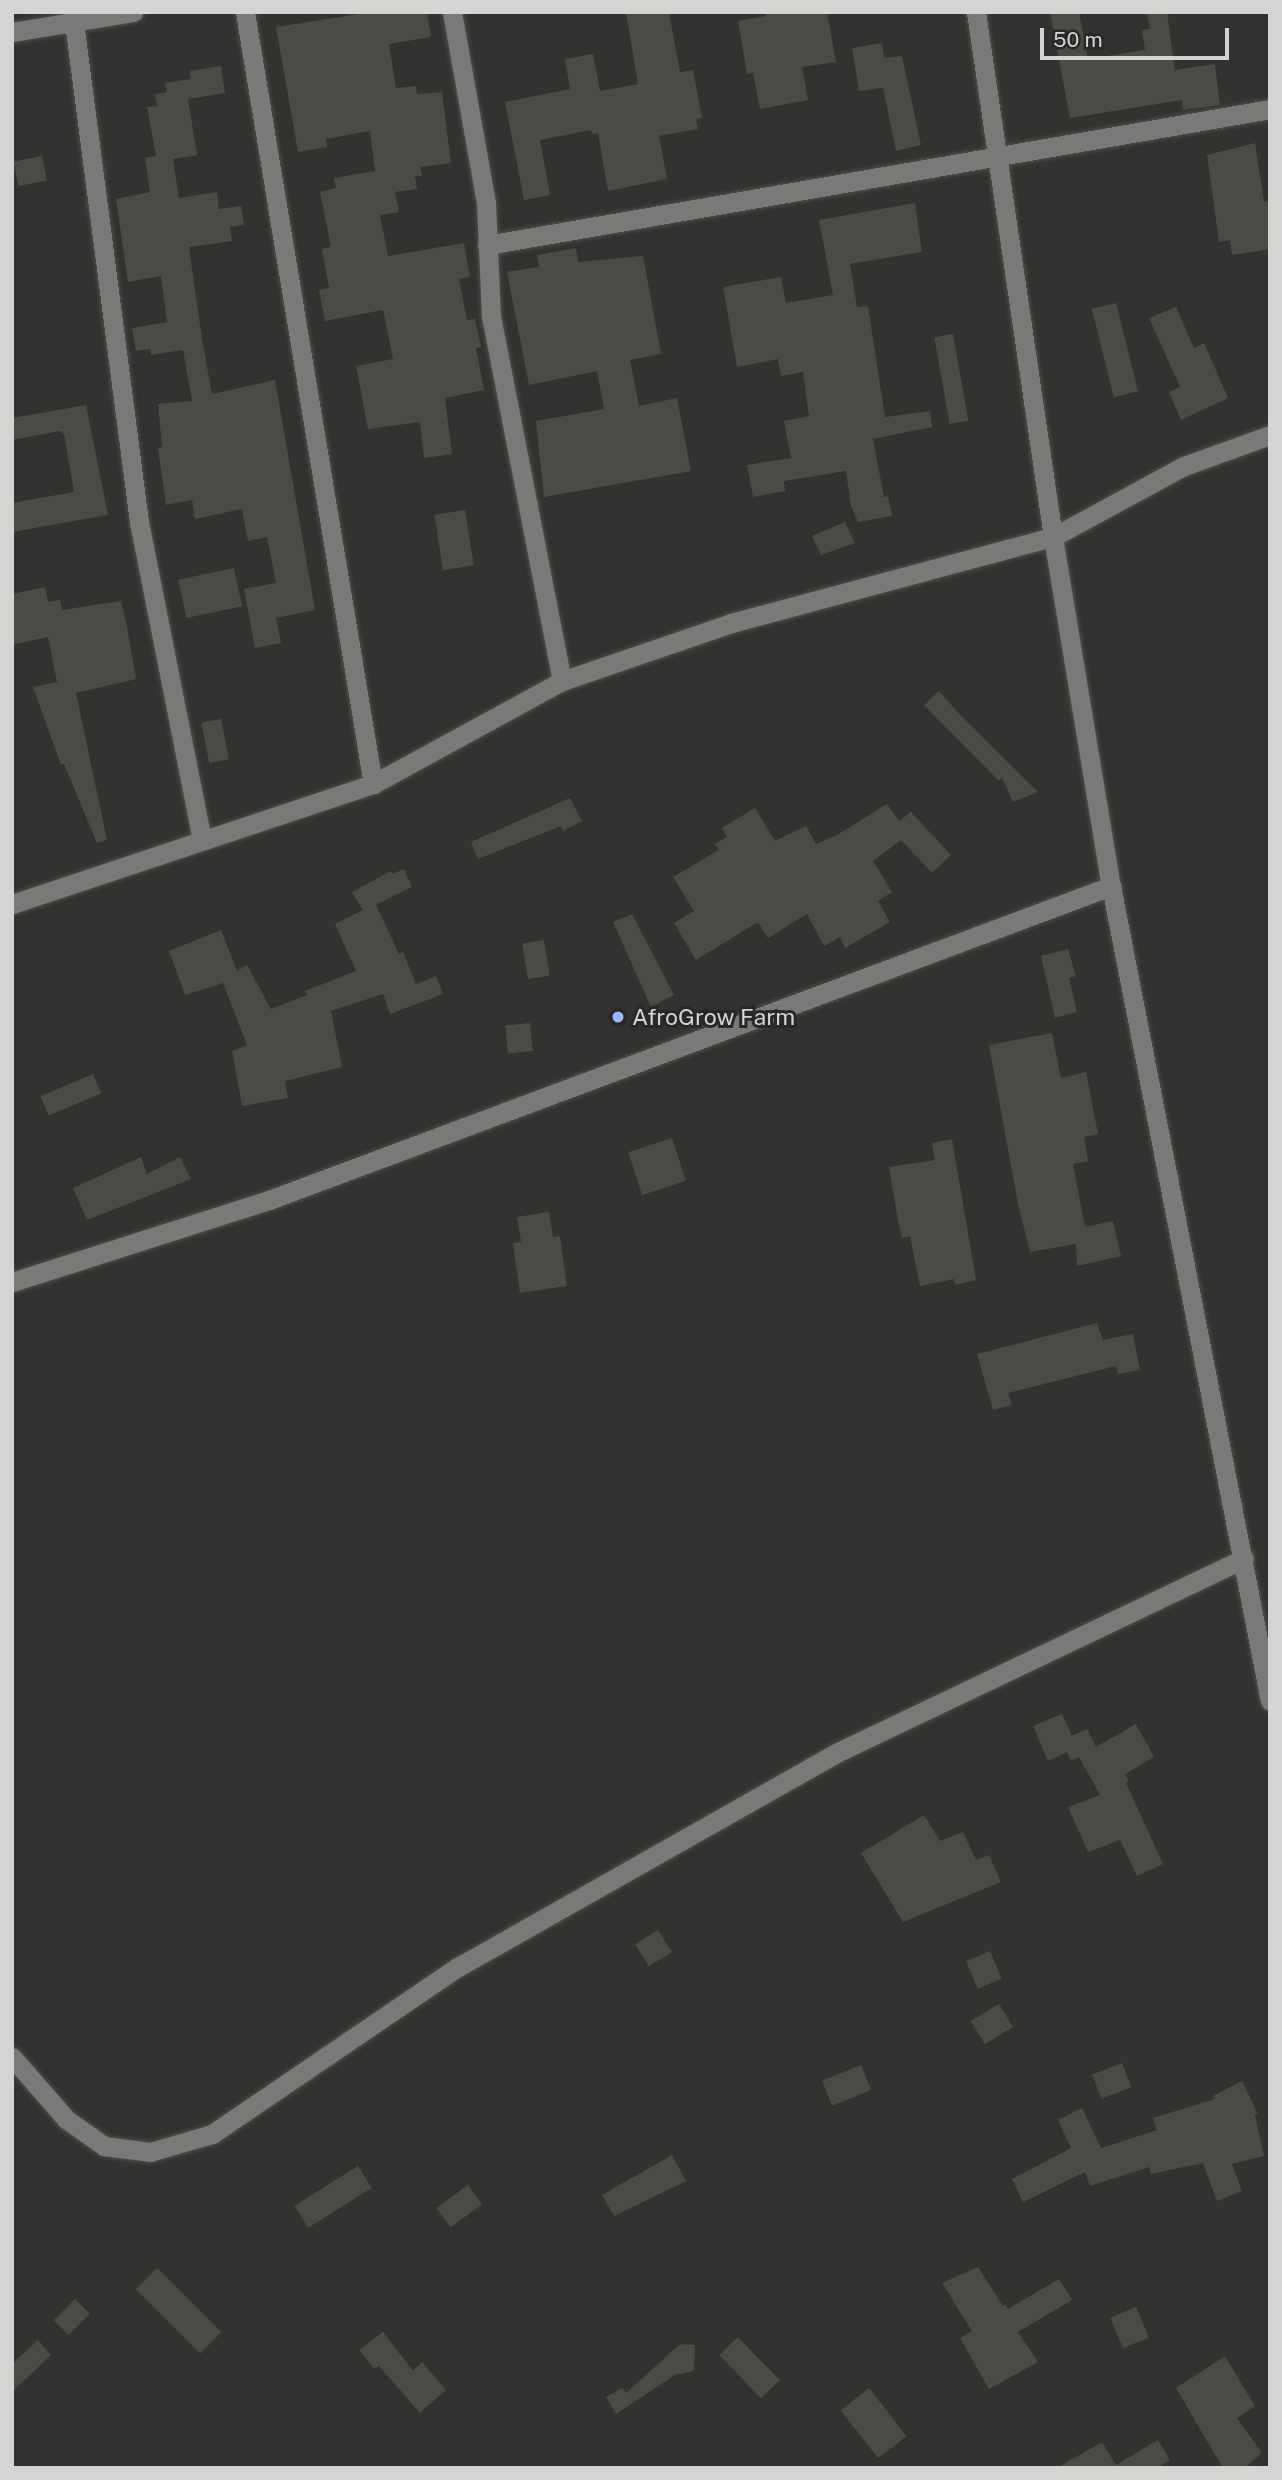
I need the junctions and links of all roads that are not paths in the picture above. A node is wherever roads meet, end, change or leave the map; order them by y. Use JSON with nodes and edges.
{"nodes":[{"id":1,"x":133,"y":12,"type":"edge"},
{"id":2,"x":246,"y":12,"type":"edge"},
{"id":3,"x":452,"y":12,"type":"edge"},
{"id":4,"x":976,"y":12,"type":"edge"},
{"id":5,"x":74,"y":22,"type":"junction"},
{"id":6,"x":12,"y":32,"type":"edge"},
{"id":7,"x":1270,"y":109,"type":"edge"},
{"id":8,"x":995,"y":157,"type":"junction"},
{"id":9,"x":488,"y":245,"type":"junction"},
{"id":10,"x":1270,"y":435,"type":"edge"},
{"id":11,"x":1054,"y":537,"type":"junction"},
{"id":12,"x":562,"y":681,"type":"junction"},
{"id":13,"x":373,"y":784,"type":"junction"},
{"id":14,"x":202,"y":840,"type":"junction"},
{"id":15,"x":1111,"y":887,"type":"junction"},
{"id":16,"x":12,"y":904,"type":"edge"},
{"id":17,"x":12,"y":1282,"type":"edge"},
{"id":18,"x":1244,"y":1558,"type":"junction"},
{"id":19,"x":1270,"y":1701,"type":"edge"},
{"id":20,"x":12,"y":2057,"type":"edge"}],
"edges":[{"from":1,"to":5,"type":"street"},
{"from":2,"to":13,"type":"street"},
{"from":3,"to":9,"type":"street"},
{"from":4,"to":8,"type":"street"},
{"from":5,"to":6,"type":"street"},
{"from":5,"to":14,"type":"street"},
{"from":7,"to":8,"type":"street"},
{"from":8,"to":9,"type":"street"},
{"from":8,"to":11,"type":"street"},
{"from":9,"to":12,"type":"street"},
{"from":10,"to":11,"type":"street"},
{"from":11,"to":12,"type":"street"},
{"from":11,"to":15,"type":"street"},
{"from":12,"to":13,"type":"street"},
{"from":13,"to":14,"type":"street"},
{"from":14,"to":16,"type":"street"},
{"from":15,"to":17,"type":"street"},
{"from":15,"to":18,"type":"street"},
{"from":18,"to":19,"type":"street"},
{"from":18,"to":20,"type":"street"}]}
